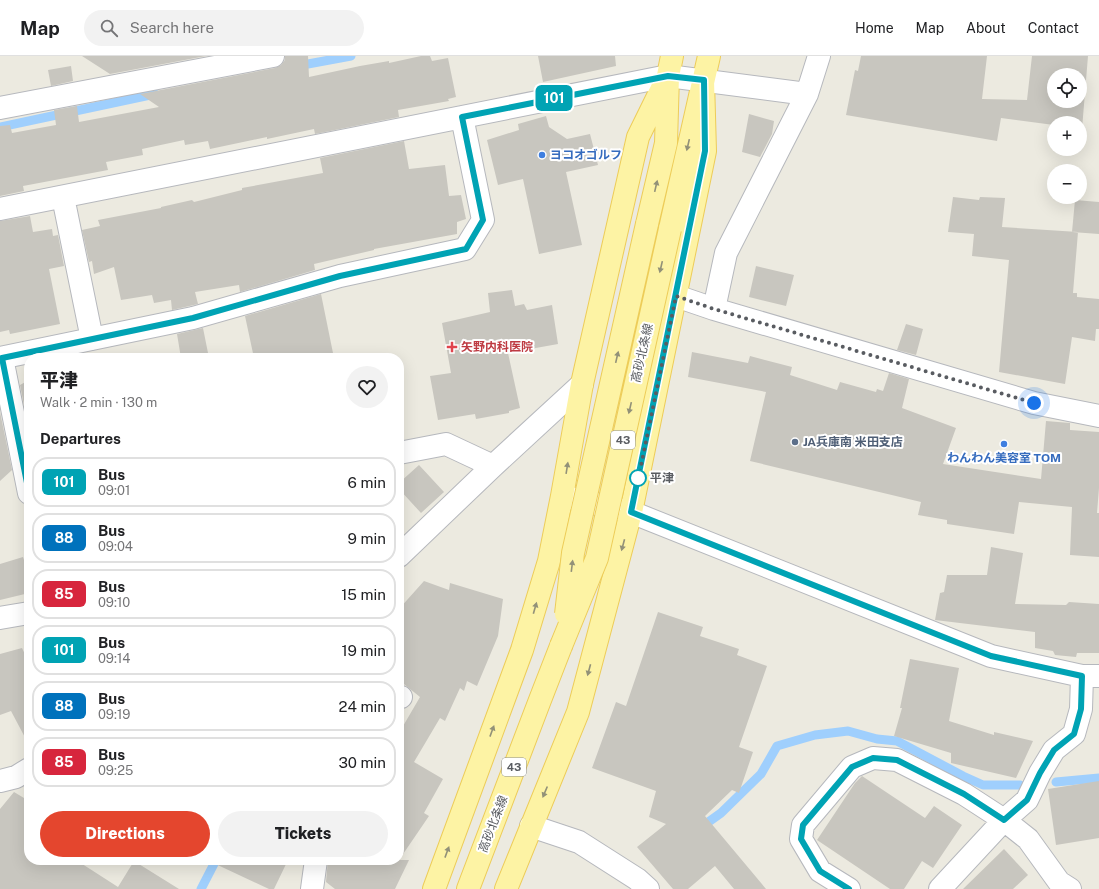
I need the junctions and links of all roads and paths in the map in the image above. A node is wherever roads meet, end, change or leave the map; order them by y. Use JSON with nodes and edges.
{"nodes":[{"id":1,"x":273,"y":56,"type":"edge"},
{"id":2,"x":709,"y":56,"type":"edge"},
{"id":3,"x":819,"y":56,"type":"edge"},
{"id":4,"x":199,"y":63,"type":"edge"},
{"id":5,"x":670,"y":66,"type":"edge"},
{"id":6,"x":704,"y":80,"type":"junction"},
{"id":7,"x":807,"y":94,"type":"junction"},
{"id":8,"x":0,"y":108,"type":"edge"},
{"id":9,"x":462,"y":117,"type":"junction"},
{"id":10,"x":63,"y":197,"type":"junction"},
{"id":11,"x":0,"y":209,"type":"edge"},
{"id":12,"x":676,"y":296,"type":"junction"},
{"id":13,"x":714,"y":309,"type":"junction"},
{"id":14,"x":92,"y":339,"type":"junction"},
{"id":15,"x":24,"y":353,"type":"edge"},
{"id":16,"x":25,"y":353,"type":"edge"},
{"id":17,"x":1,"y":358,"type":"edge"},
{"id":18,"x":582,"y":384,"type":"junction"},
{"id":19,"x":1099,"y":416,"type":"edge"},
{"id":20,"x":404,"y":451,"type":"edge"},
{"id":21,"x":493,"y":466,"type":"junction"},
{"id":22,"x":24,"y":469,"type":"edge"},
{"id":23,"x":562,"y":496,"type":"junction"},
{"id":24,"x":631,"y":512,"type":"junction"},
{"id":25,"x":404,"y":551,"type":"edge"},
{"id":26,"x":24,"y":614,"type":"edge"},
{"id":27,"x":0,"y":618,"type":"edge"},
{"id":28,"x":561,"y":646,"type":"junction"},
{"id":29,"x":1091,"y":676,"type":"edge"},
{"id":30,"x":1004,"y":820,"type":"junction"},
{"id":31,"x":531,"y":826,"type":"junction"},
{"id":32,"x":315,"y":865,"type":"edge"},
{"id":33,"x":312,"y":889,"type":"edge"},
{"id":34,"x":434,"y":889,"type":"edge"},
{"id":35,"x":468,"y":889,"type":"edge"},
{"id":36,"x":506,"y":889,"type":"edge"},
{"id":37,"x":648,"y":889,"type":"edge"},
{"id":38,"x":849,"y":889,"type":"edge"},
{"id":39,"x":940,"y":889,"type":"edge"},
{"id":40,"x":1070,"y":889,"type":"edge"}],
"edges":[{"from":1,"to":4,"type":"street"},
{"from":2,"to":6,"type":"main road","name":"高砂北条線","number":"43"},
{"from":3,"to":7,"type":"street"},
{"from":4,"to":8,"type":"street"},
{"from":5,"to":6,"type":"street"},
{"from":5,"to":9,"type":"street"},
{"from":5,"to":18,"type":"main road"},
{"from":28,"to":5,"type":"main road","name":"高砂北条線","number":"43","one_way":true,"bridge":true},
{"from":6,"to":7,"type":"street"},
{"from":6,"to":12,"type":"main road"},
{"from":6,"to":28,"type":"main road","name":"高砂北条線","number":"43","one_way":true,"bridge":true},
{"from":7,"to":13,"type":"street"},
{"from":9,"to":10,"type":"street"},
{"from":9,"to":14,"type":"street"},
{"from":10,"to":11,"type":"street"},
{"from":10,"to":14,"type":"street"},
{"from":12,"to":13,"type":"street"},
{"from":12,"to":24,"type":"main road"},
{"from":13,"to":19,"type":"street"},
{"from":14,"to":16,"type":"street"},
{"from":15,"to":17,"type":"street"},
{"from":17,"to":22,"type":"street"},
{"from":18,"to":21,"type":"street"},
{"from":23,"to":18,"type":"main road","one_way":true},
{"from":20,"to":21,"type":"street"},
{"from":21,"to":25,"type":"street"},
{"from":23,"to":24,"type":"street"},
{"from":34,"to":23,"type":"main road","one_way":true},
{"from":24,"to":29,"type":"street"},
{"from":24,"to":31,"type":"main road","one_way":true},
{"from":26,"to":27,"type":"street"},
{"from":28,"to":35,"type":"main road","name":"高砂北条線","number":"43"},
{"from":29,"to":30,"type":"street"},
{"from":30,"to":38,"type":"street"},
{"from":30,"to":39,"type":"street"},
{"from":30,"to":40,"type":"street"},
{"from":31,"to":36,"type":"main road"},
{"from":31,"to":37,"type":"street"},
{"from":32,"to":33,"type":"street"}]}
